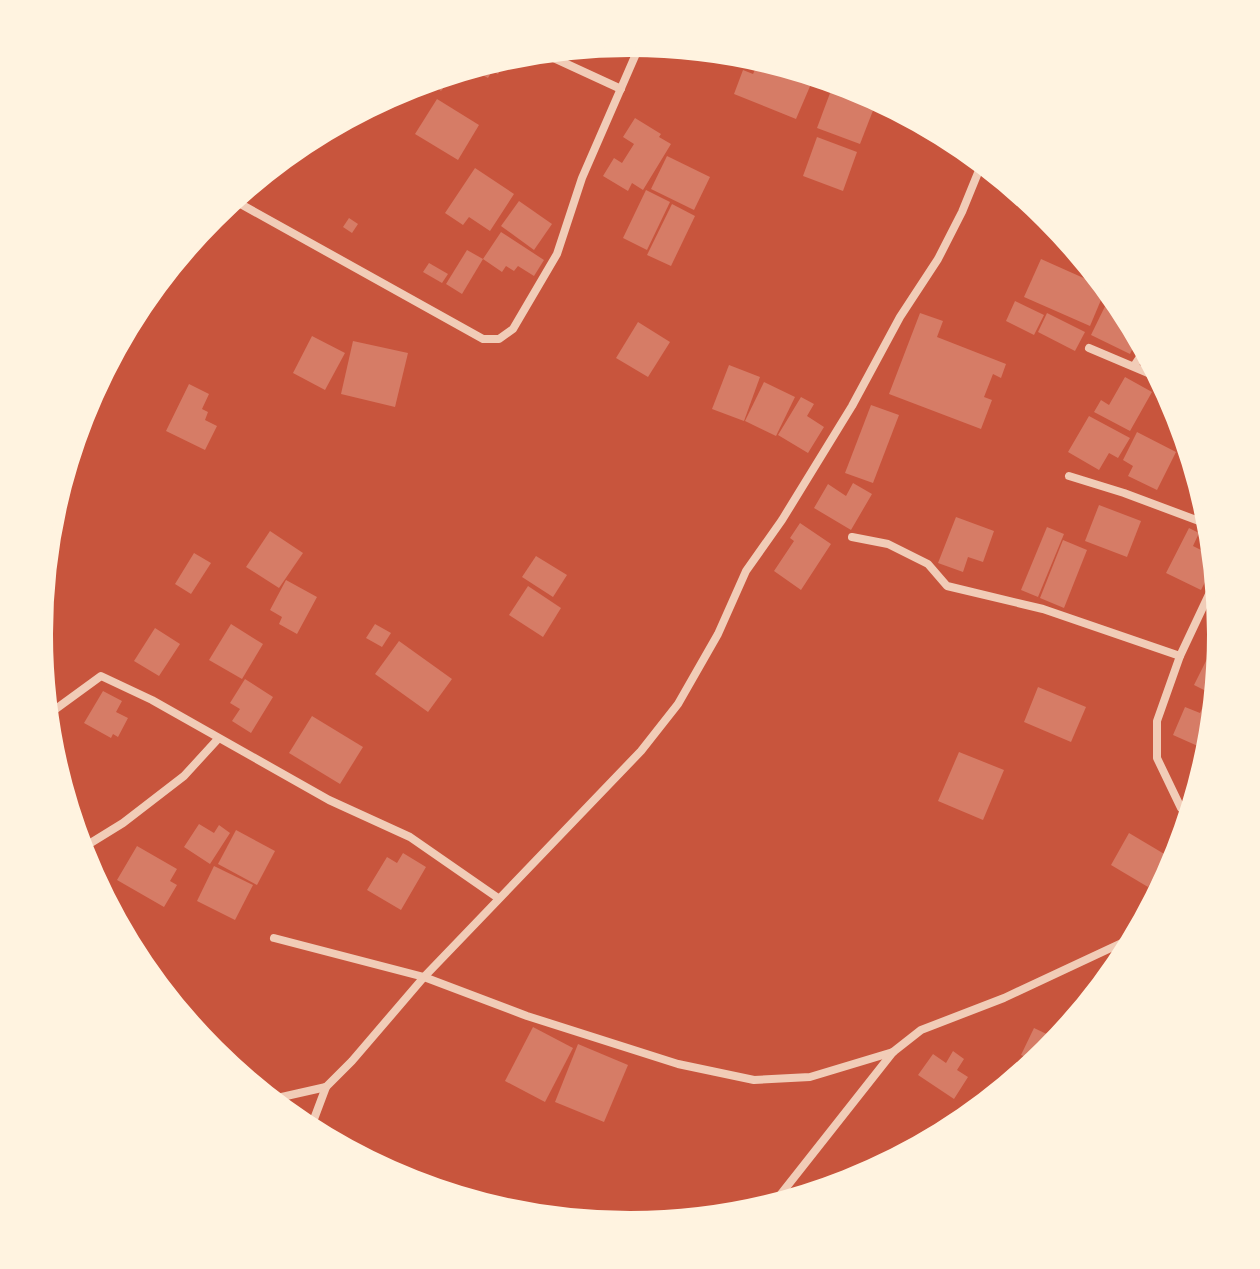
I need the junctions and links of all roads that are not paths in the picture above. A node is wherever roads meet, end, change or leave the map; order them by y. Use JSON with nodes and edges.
{"nodes":[{"id":1,"x":637,"y":52,"type":"edge"},
{"id":2,"x":552,"y":57,"type":"edge"},
{"id":3,"x":621,"y":89,"type":"junction"},
{"id":4,"x":979,"y":170,"type":"edge"},
{"id":5,"x":239,"y":203,"type":"edge"},
{"id":6,"x":1089,"y":348,"type":"dead end"},
{"id":7,"x":1141,"y":356,"type":"edge"},
{"id":8,"x":1134,"y":366,"type":"junction"},
{"id":9,"x":1150,"y":373,"type":"edge"},
{"id":10,"x":1069,"y":476,"type":"dead end"},
{"id":11,"x":1201,"y":522,"type":"edge"},
{"id":12,"x":852,"y":537,"type":"dead end"},
{"id":13,"x":1210,"y":591,"type":"edge"},
{"id":14,"x":1180,"y":656,"type":"junction"},
{"id":15,"x":53,"y":711,"type":"edge"},
{"id":16,"x":217,"y":740,"type":"junction"},
{"id":17,"x":1185,"y":810,"type":"edge"},
{"id":18,"x":88,"y":845,"type":"edge"},
{"id":19,"x":498,"y":898,"type":"junction"},
{"id":20,"x":274,"y":938,"type":"dead end"},
{"id":21,"x":1124,"y":942,"type":"edge"},
{"id":22,"x":424,"y":977,"type":"junction"},
{"id":23,"x":893,"y":1052,"type":"junction"},
{"id":24,"x":326,"y":1087,"type":"junction"},
{"id":25,"x":278,"y":1098,"type":"edge"},
{"id":26,"x":313,"y":1122,"type":"edge"},
{"id":27,"x":778,"y":1198,"type":"edge"}],
"edges":[{"from":1,"to":3,"type":"street"},
{"from":2,"to":3,"type":"street"},
{"from":3,"to":5,"type":"street"},
{"from":4,"to":19,"type":"street"},
{"from":6,"to":8,"type":"street"},
{"from":7,"to":8,"type":"street"},
{"from":8,"to":9,"type":"street"},
{"from":10,"to":11,"type":"street"},
{"from":12,"to":14,"type":"street"},
{"from":13,"to":14,"type":"street"},
{"from":14,"to":17,"type":"street"},
{"from":15,"to":16,"type":"street"},
{"from":16,"to":18,"type":"street"},
{"from":16,"to":19,"type":"street"},
{"from":19,"to":22,"type":"street"},
{"from":20,"to":22,"type":"street"},
{"from":21,"to":23,"type":"street"},
{"from":22,"to":23,"type":"street"},
{"from":22,"to":24,"type":"street"},
{"from":23,"to":27,"type":"street"},
{"from":24,"to":25,"type":"street"},
{"from":24,"to":26,"type":"street"}]}
